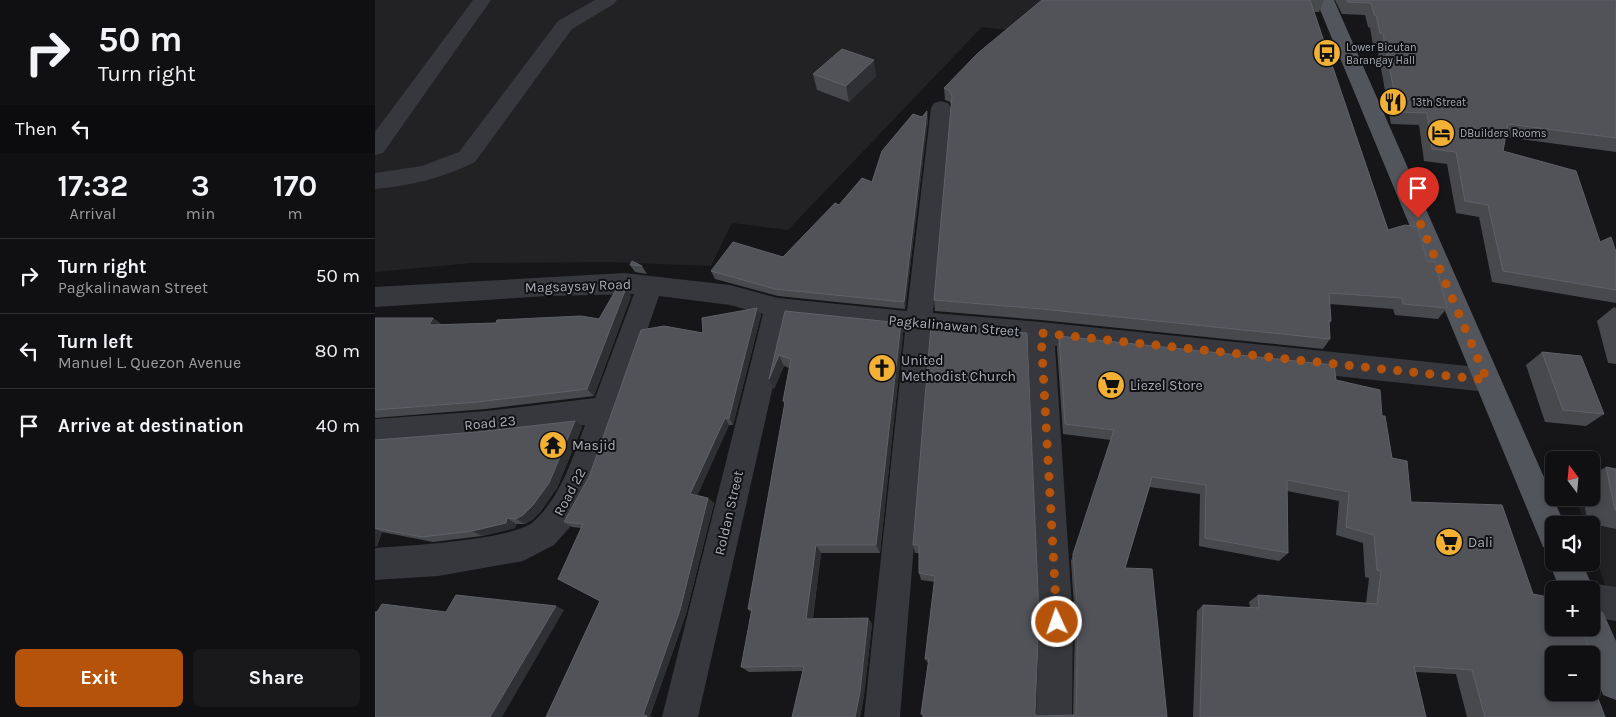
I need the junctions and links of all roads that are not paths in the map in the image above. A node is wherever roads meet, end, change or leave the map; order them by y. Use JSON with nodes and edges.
{"nodes":[{"id":1,"x":482,"y":0,"type":"edge"},
{"id":2,"x":608,"y":0,"type":"edge"},
{"id":3,"x":1325,"y":0,"type":"edge"},
{"id":4,"x":941,"y":108,"type":"dead end"},
{"id":5,"x":375,"y":148,"type":"edge"},
{"id":6,"x":375,"y":181,"type":"edge"},
{"id":7,"x":650,"y":285,"type":"junction"},
{"id":8,"x":375,"y":297,"type":"edge"},
{"id":9,"x":778,"y":308,"type":"junction"},
{"id":10,"x":919,"y":323,"type":"junction"},
{"id":11,"x":1041,"y":333,"type":"junction"},
{"id":12,"x":1487,"y":380,"type":"junction"},
{"id":13,"x":605,"y":410,"type":"junction"},
{"id":14,"x":375,"y":432,"type":"edge"},
{"id":15,"x":1545,"y":516,"type":"edge"},
{"id":16,"x":375,"y":564,"type":"edge"},
{"id":17,"x":1600,"y":601,"type":"edge"},
{"id":18,"x":1616,"y":604,"type":"edge"},
{"id":19,"x":1596,"y":636,"type":"edge"},
{"id":20,"x":1616,"y":682,"type":"edge"},
{"id":21,"x":680,"y":717,"type":"edge"},
{"id":22,"x":882,"y":717,"type":"edge"},
{"id":23,"x":1054,"y":717,"type":"edge"}],
"edges":[{"from":1,"to":5,"type":"street"},
{"from":2,"to":6,"type":"street"},
{"from":3,"to":12,"type":"main road"},
{"from":4,"to":10,"type":"street"},
{"from":7,"to":8,"type":"street","name":"Magsaysay Road"},
{"from":7,"to":9,"type":"street","name":"Magsaysay Road"},
{"from":7,"to":13,"type":"street","name":"Road 22"},
{"from":9,"to":10,"type":"street","name":"Pagkalinawan Street"},
{"from":9,"to":21,"type":"street","name":"Roldan Street"},
{"from":10,"to":11,"type":"street","name":"Pagkalinawan Street"},
{"from":10,"to":22,"type":"street"},
{"from":11,"to":12,"type":"street","name":"Pagkalinawan Street"},
{"from":11,"to":23,"type":"street"},
{"from":12,"to":15,"type":"main road"},
{"from":13,"to":14,"type":"street","name":"Road 23"},
{"from":13,"to":16,"type":"street","name":"Road 22"},
{"from":17,"to":18,"type":"street"},
{"from":19,"to":20,"type":"main road"}]}
